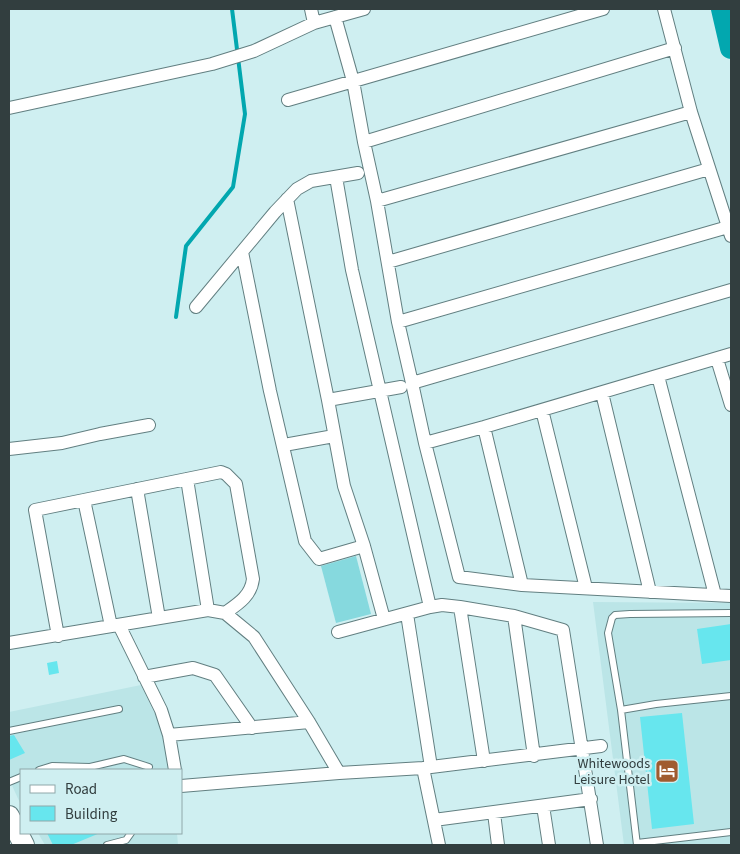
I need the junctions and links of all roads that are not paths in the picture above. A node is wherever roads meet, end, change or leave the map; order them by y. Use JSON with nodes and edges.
{"nodes":[{"id":1,"x":310,"y":9,"type":"edge"},
{"id":2,"x":363,"y":9,"type":"edge"},
{"id":3,"x":603,"y":9,"type":"edge"},
{"id":4,"x":664,"y":9,"type":"edge"},
{"id":5,"x":335,"y":17,"type":"junction"},
{"id":6,"x":314,"y":23,"type":"junction"},
{"id":7,"x":675,"y":48,"type":"junction"},
{"id":8,"x":353,"y":81,"type":"junction"},
{"id":9,"x":288,"y":100,"type":"dead end"},
{"id":10,"x":9,"y":108,"type":"edge"},
{"id":11,"x":691,"y":112,"type":"junction"},
{"id":12,"x":364,"y":142,"type":"junction"},
{"id":13,"x":709,"y":169,"type":"junction"},
{"id":14,"x":358,"y":173,"type":"dead end"},
{"id":15,"x":336,"y":176,"type":"junction"},
{"id":16,"x":287,"y":200,"type":"junction"},
{"id":17,"x":377,"y":201,"type":"junction"},
{"id":18,"x":730,"y":231,"type":"edge"},
{"id":19,"x":242,"y":252,"type":"junction"},
{"id":20,"x":388,"y":262,"type":"junction"},
{"id":21,"x":731,"y":290,"type":"edge"},
{"id":22,"x":196,"y":307,"type":"dead end"},
{"id":23,"x":398,"y":322,"type":"junction"},
{"id":24,"x":731,"y":354,"type":"edge"},
{"id":25,"x":717,"y":360,"type":"junction"},
{"id":26,"x":658,"y":376,"type":"junction"},
{"id":27,"x":406,"y":385,"type":"junction"},
{"id":28,"x":380,"y":391,"type":"junction"},
{"id":29,"x":602,"y":393,"type":"junction"},
{"id":30,"x":328,"y":400,"type":"junction"},
{"id":31,"x":731,"y":405,"type":"edge"},
{"id":32,"x":542,"y":410,"type":"junction"},
{"id":33,"x":149,"y":425,"type":"dead end"},
{"id":34,"x":484,"y":427,"type":"junction"},
{"id":35,"x":334,"y":436,"type":"junction"},
{"id":36,"x":425,"y":443,"type":"junction"},
{"id":37,"x":284,"y":446,"type":"junction"},
{"id":38,"x":9,"y":449,"type":"edge"},
{"id":39,"x":186,"y":479,"type":"junction"},
{"id":40,"x":137,"y":489,"type":"junction"},
{"id":41,"x":84,"y":500,"type":"junction"},
{"id":42,"x":364,"y":546,"type":"junction"},
{"id":43,"x":522,"y":585,"type":"junction"},
{"id":44,"x":586,"y":588,"type":"junction"},
{"id":45,"x":650,"y":592,"type":"junction"},
{"id":46,"x":715,"y":595,"type":"junction"},
{"id":47,"x":731,"y":596,"type":"edge"},
{"id":48,"x":430,"y":607,"type":"junction"},
{"id":49,"x":460,"y":607,"type":"junction"},
{"id":50,"x":208,"y":610,"type":"junction"},
{"id":51,"x":224,"y":613,"type":"junction"},
{"id":52,"x":731,"y":613,"type":"edge"},
{"id":53,"x":407,"y":614,"type":"junction"},
{"id":54,"x":514,"y":616,"type":"junction"},
{"id":55,"x":159,"y":618,"type":"junction"},
{"id":56,"x":384,"y":619,"type":"junction"},
{"id":57,"x":115,"y":626,"type":"junction"},
{"id":58,"x":338,"y":632,"type":"dead end"},
{"id":59,"x":58,"y":636,"type":"junction"},
{"id":60,"x":9,"y":643,"type":"edge"},
{"id":61,"x":144,"y":677,"type":"junction"},
{"id":62,"x":731,"y":696,"type":"edge"},
{"id":63,"x":119,"y":709,"type":"dead end"},
{"id":64,"x":621,"y":710,"type":"junction"},
{"id":65,"x":309,"y":722,"type":"junction"},
{"id":66,"x":252,"y":728,"type":"junction"},
{"id":67,"x":9,"y":731,"type":"edge"},
{"id":68,"x":169,"y":735,"type":"junction"},
{"id":69,"x":601,"y":746,"type":"dead end"},
{"id":70,"x":582,"y":748,"type":"junction"},
{"id":71,"x":534,"y":756,"type":"junction"},
{"id":72,"x":484,"y":762,"type":"junction"},
{"id":73,"x":149,"y":767,"type":"dead end"},
{"id":74,"x":427,"y":768,"type":"junction"},
{"id":75,"x":42,"y":769,"type":"edge"},
{"id":76,"x":175,"y":769,"type":"edge"},
{"id":77,"x":339,"y":773,"type":"junction"},
{"id":78,"x":182,"y":786,"type":"edge"},
{"id":79,"x":591,"y":799,"type":"junction"},
{"id":80,"x":543,"y":806,"type":"junction"},
{"id":81,"x":494,"y":813,"type":"junction"},
{"id":82,"x":9,"y":816,"type":"edge"},
{"id":83,"x":434,"y":820,"type":"junction"},
{"id":84,"x":731,"y":832,"type":"edge"},
{"id":85,"x":130,"y":834,"type":"edge"},
{"id":86,"x":637,"y":844,"type":"edge"},
{"id":87,"x":24,"y":845,"type":"edge"},
{"id":88,"x":107,"y":845,"type":"edge"},
{"id":89,"x":439,"y":845,"type":"edge"},
{"id":90,"x":498,"y":845,"type":"edge"},
{"id":91,"x":549,"y":845,"type":"edge"},
{"id":92,"x":597,"y":845,"type":"edge"}],
"edges":[{"from":1,"to":6,"type":"street"},
{"from":2,"to":5,"type":"street"},
{"from":3,"to":8,"type":"street"},
{"from":4,"to":7,"type":"street"},
{"from":5,"to":6,"type":"street"},
{"from":5,"to":8,"type":"street"},
{"from":6,"to":10,"type":"street"},
{"from":7,"to":11,"type":"street"},
{"from":7,"to":12,"type":"street"},
{"from":8,"to":9,"type":"street"},
{"from":8,"to":12,"type":"street"},
{"from":11,"to":13,"type":"street"},
{"from":11,"to":17,"type":"street"},
{"from":12,"to":17,"type":"street"},
{"from":13,"to":18,"type":"street"},
{"from":13,"to":20,"type":"street"},
{"from":14,"to":15,"type":"street"},
{"from":15,"to":16,"type":"street"},
{"from":15,"to":28,"type":"street"},
{"from":16,"to":19,"type":"street"},
{"from":16,"to":30,"type":"street"},
{"from":17,"to":20,"type":"street"},
{"from":18,"to":23,"type":"street"},
{"from":19,"to":22,"type":"street"},
{"from":19,"to":37,"type":"street"},
{"from":20,"to":23,"type":"street"},
{"from":21,"to":27,"type":"street"},
{"from":23,"to":27,"type":"street"},
{"from":24,"to":25,"type":"street"},
{"from":25,"to":26,"type":"street"},
{"from":25,"to":31,"type":"street"},
{"from":26,"to":29,"type":"street"},
{"from":26,"to":46,"type":"street"},
{"from":27,"to":28,"type":"street"},
{"from":27,"to":36,"type":"street"},
{"from":28,"to":30,"type":"street"},
{"from":28,"to":48,"type":"street"},
{"from":29,"to":32,"type":"street"},
{"from":29,"to":45,"type":"street"},
{"from":30,"to":35,"type":"street"},
{"from":32,"to":34,"type":"street"},
{"from":32,"to":44,"type":"street"},
{"from":33,"to":38,"type":"street"},
{"from":34,"to":36,"type":"street"},
{"from":34,"to":43,"type":"street"},
{"from":35,"to":37,"type":"street"},
{"from":35,"to":42,"type":"street"},
{"from":36,"to":43,"type":"street"},
{"from":37,"to":42,"type":"street"},
{"from":39,"to":40,"type":"street"},
{"from":39,"to":50,"type":"street"},
{"from":39,"to":51,"type":"street"},
{"from":40,"to":41,"type":"street"},
{"from":40,"to":55,"type":"street"},
{"from":41,"to":57,"type":"street"},
{"from":41,"to":59,"type":"street"},
{"from":42,"to":56,"type":"street"},
{"from":43,"to":44,"type":"street"},
{"from":44,"to":45,"type":"street"},
{"from":45,"to":46,"type":"street"},
{"from":46,"to":47,"type":"street"},
{"from":48,"to":49,"type":"street"},
{"from":48,"to":53,"type":"street"},
{"from":49,"to":54,"type":"street"},
{"from":49,"to":72,"type":"street"},
{"from":50,"to":51,"type":"street"},
{"from":50,"to":55,"type":"street"},
{"from":51,"to":65,"type":"street"},
{"from":52,"to":64,"type":"lane"},
{"from":53,"to":56,"type":"street"},
{"from":53,"to":74,"type":"street"},
{"from":54,"to":70,"type":"street"},
{"from":54,"to":71,"type":"street"},
{"from":55,"to":57,"type":"street"},
{"from":56,"to":58,"type":"street"},
{"from":57,"to":59,"type":"street"},
{"from":57,"to":61,"type":"street"},
{"from":59,"to":60,"type":"street"},
{"from":61,"to":66,"type":"street"},
{"from":61,"to":68,"type":"street"},
{"from":62,"to":64,"type":"lane"},
{"from":63,"to":67,"type":"lane"},
{"from":64,"to":86,"type":"lane"},
{"from":65,"to":66,"type":"street"},
{"from":65,"to":77,"type":"street"},
{"from":66,"to":68,"type":"street"},
{"from":68,"to":76,"type":"street"},
{"from":69,"to":70,"type":"street"},
{"from":70,"to":71,"type":"street"},
{"from":70,"to":79,"type":"street"},
{"from":71,"to":72,"type":"street"},
{"from":72,"to":74,"type":"street"},
{"from":73,"to":75,"type":"lane"},
{"from":74,"to":77,"type":"street"},
{"from":74,"to":83,"type":"street"},
{"from":77,"to":78,"type":"street"},
{"from":79,"to":80,"type":"street"},
{"from":79,"to":92,"type":"street"},
{"from":80,"to":81,"type":"street"},
{"from":80,"to":91,"type":"street"},
{"from":81,"to":83,"type":"street"},
{"from":81,"to":90,"type":"street"},
{"from":82,"to":87,"type":"main road"},
{"from":83,"to":89,"type":"street"},
{"from":84,"to":86,"type":"lane"},
{"from":85,"to":88,"type":"lane"}]}
